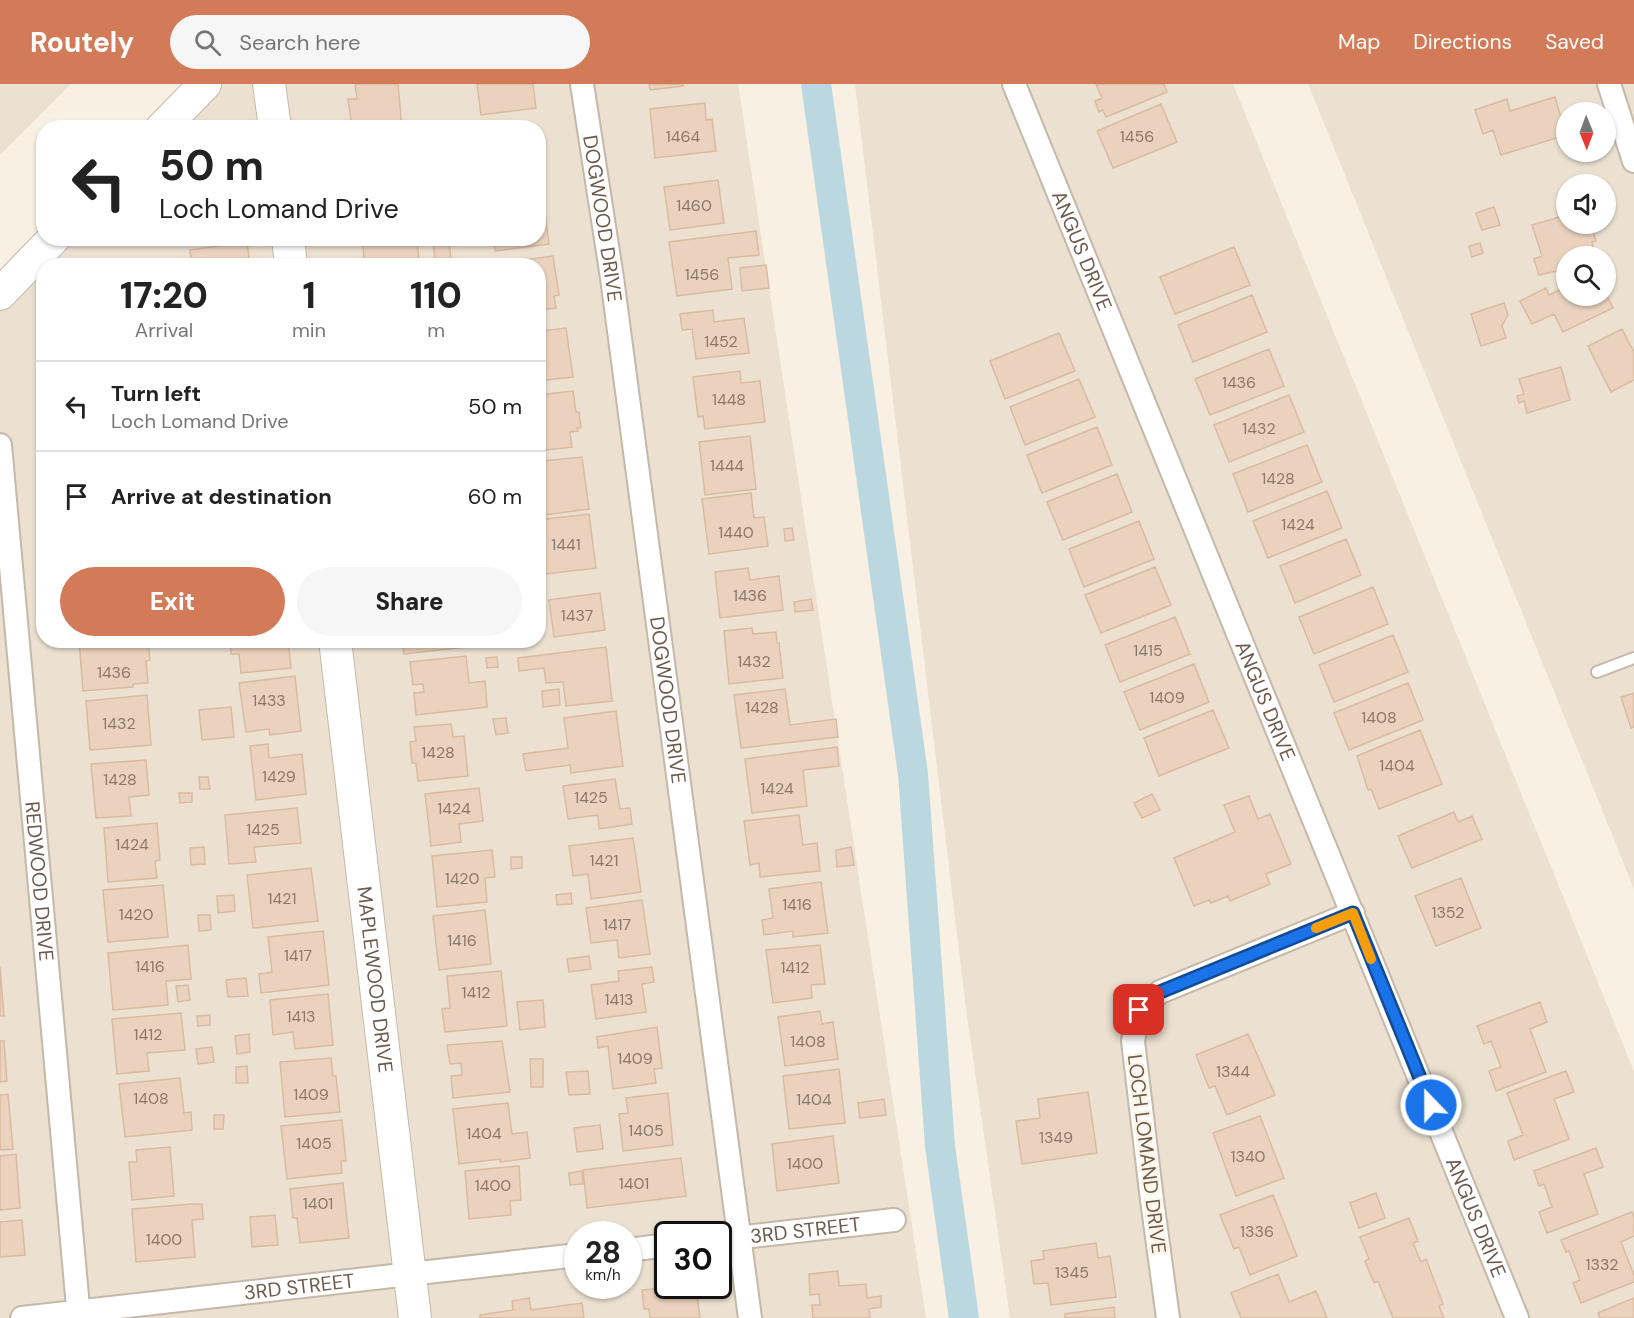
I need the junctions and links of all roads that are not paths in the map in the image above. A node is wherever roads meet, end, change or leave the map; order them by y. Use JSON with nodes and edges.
{"nodes":[{"id":1,"x":205,"y":84,"type":"edge"},
{"id":2,"x":269,"y":84,"type":"edge"},
{"id":3,"x":582,"y":84,"type":"edge"},
{"id":4,"x":1014,"y":84,"type":"edge"},
{"id":5,"x":1609,"y":84,"type":"edge"},
{"id":6,"x":170,"y":120,"type":"edge"},
{"id":7,"x":273,"y":120,"type":"edge"},
{"id":8,"x":1634,"y":161,"type":"edge"},
{"id":9,"x":46,"y":246,"type":"edge"},
{"id":10,"x":0,"y":294,"type":"edge"},
{"id":11,"x":0,"y":445,"type":"edge"},
{"id":12,"x":336,"y":648,"type":"edge"},
{"id":13,"x":1634,"y":658,"type":"edge"},
{"id":14,"x":1598,"y":672,"type":"dead end"},
{"id":15,"x":1353,"y":913,"type":"junction"},
{"id":16,"x":894,"y":1220,"type":"dead end"},
{"id":17,"x":727,"y":1221,"type":"edge"},
{"id":18,"x":732,"y":1238,"type":"edge"},
{"id":19,"x":732,"y":1249,"type":"edge"},
{"id":20,"x":564,"y":1257,"type":"edge"},
{"id":21,"x":410,"y":1274,"type":"junction"},
{"id":22,"x":78,"y":1315,"type":"edge"},
{"id":23,"x":22,"y":1318,"type":"edge"},
{"id":24,"x":415,"y":1318,"type":"edge"},
{"id":25,"x":750,"y":1318,"type":"edge"},
{"id":26,"x":1168,"y":1318,"type":"edge"},
{"id":27,"x":1517,"y":1318,"type":"edge"}],
"edges":[{"from":1,"to":6,"type":"street"},
{"from":2,"to":7,"type":"street"},
{"from":3,"to":17,"type":"street","name":"DOGWOOD DRIVE"},
{"from":4,"to":15,"type":"street","name":"ANGUS DRIVE"},
{"from":5,"to":8,"type":"street"},
{"from":9,"to":10,"type":"street"},
{"from":11,"to":22,"type":"street","name":"REDWOOD DRIVE"},
{"from":12,"to":21,"type":"street","name":"MAPLEWOOD DRIVE"},
{"from":13,"to":14,"type":"lane"},
{"from":15,"to":26,"type":"street","name":"LOCH LOMAND DRIVE"},
{"from":15,"to":27,"type":"street","name":"ANGUS DRIVE"},
{"from":16,"to":18,"type":"street","name":"3RD STREET"},
{"from":19,"to":25,"type":"street","name":"DOGWOOD DRIVE"},
{"from":20,"to":21,"type":"street","name":"3RD STREET"},
{"from":21,"to":22,"type":"street","name":"3RD STREET"},
{"from":21,"to":24,"type":"street","name":"MAPLEWOOD DRIVE"},
{"from":22,"to":23,"type":"street","name":"3RD STREET"}]}
